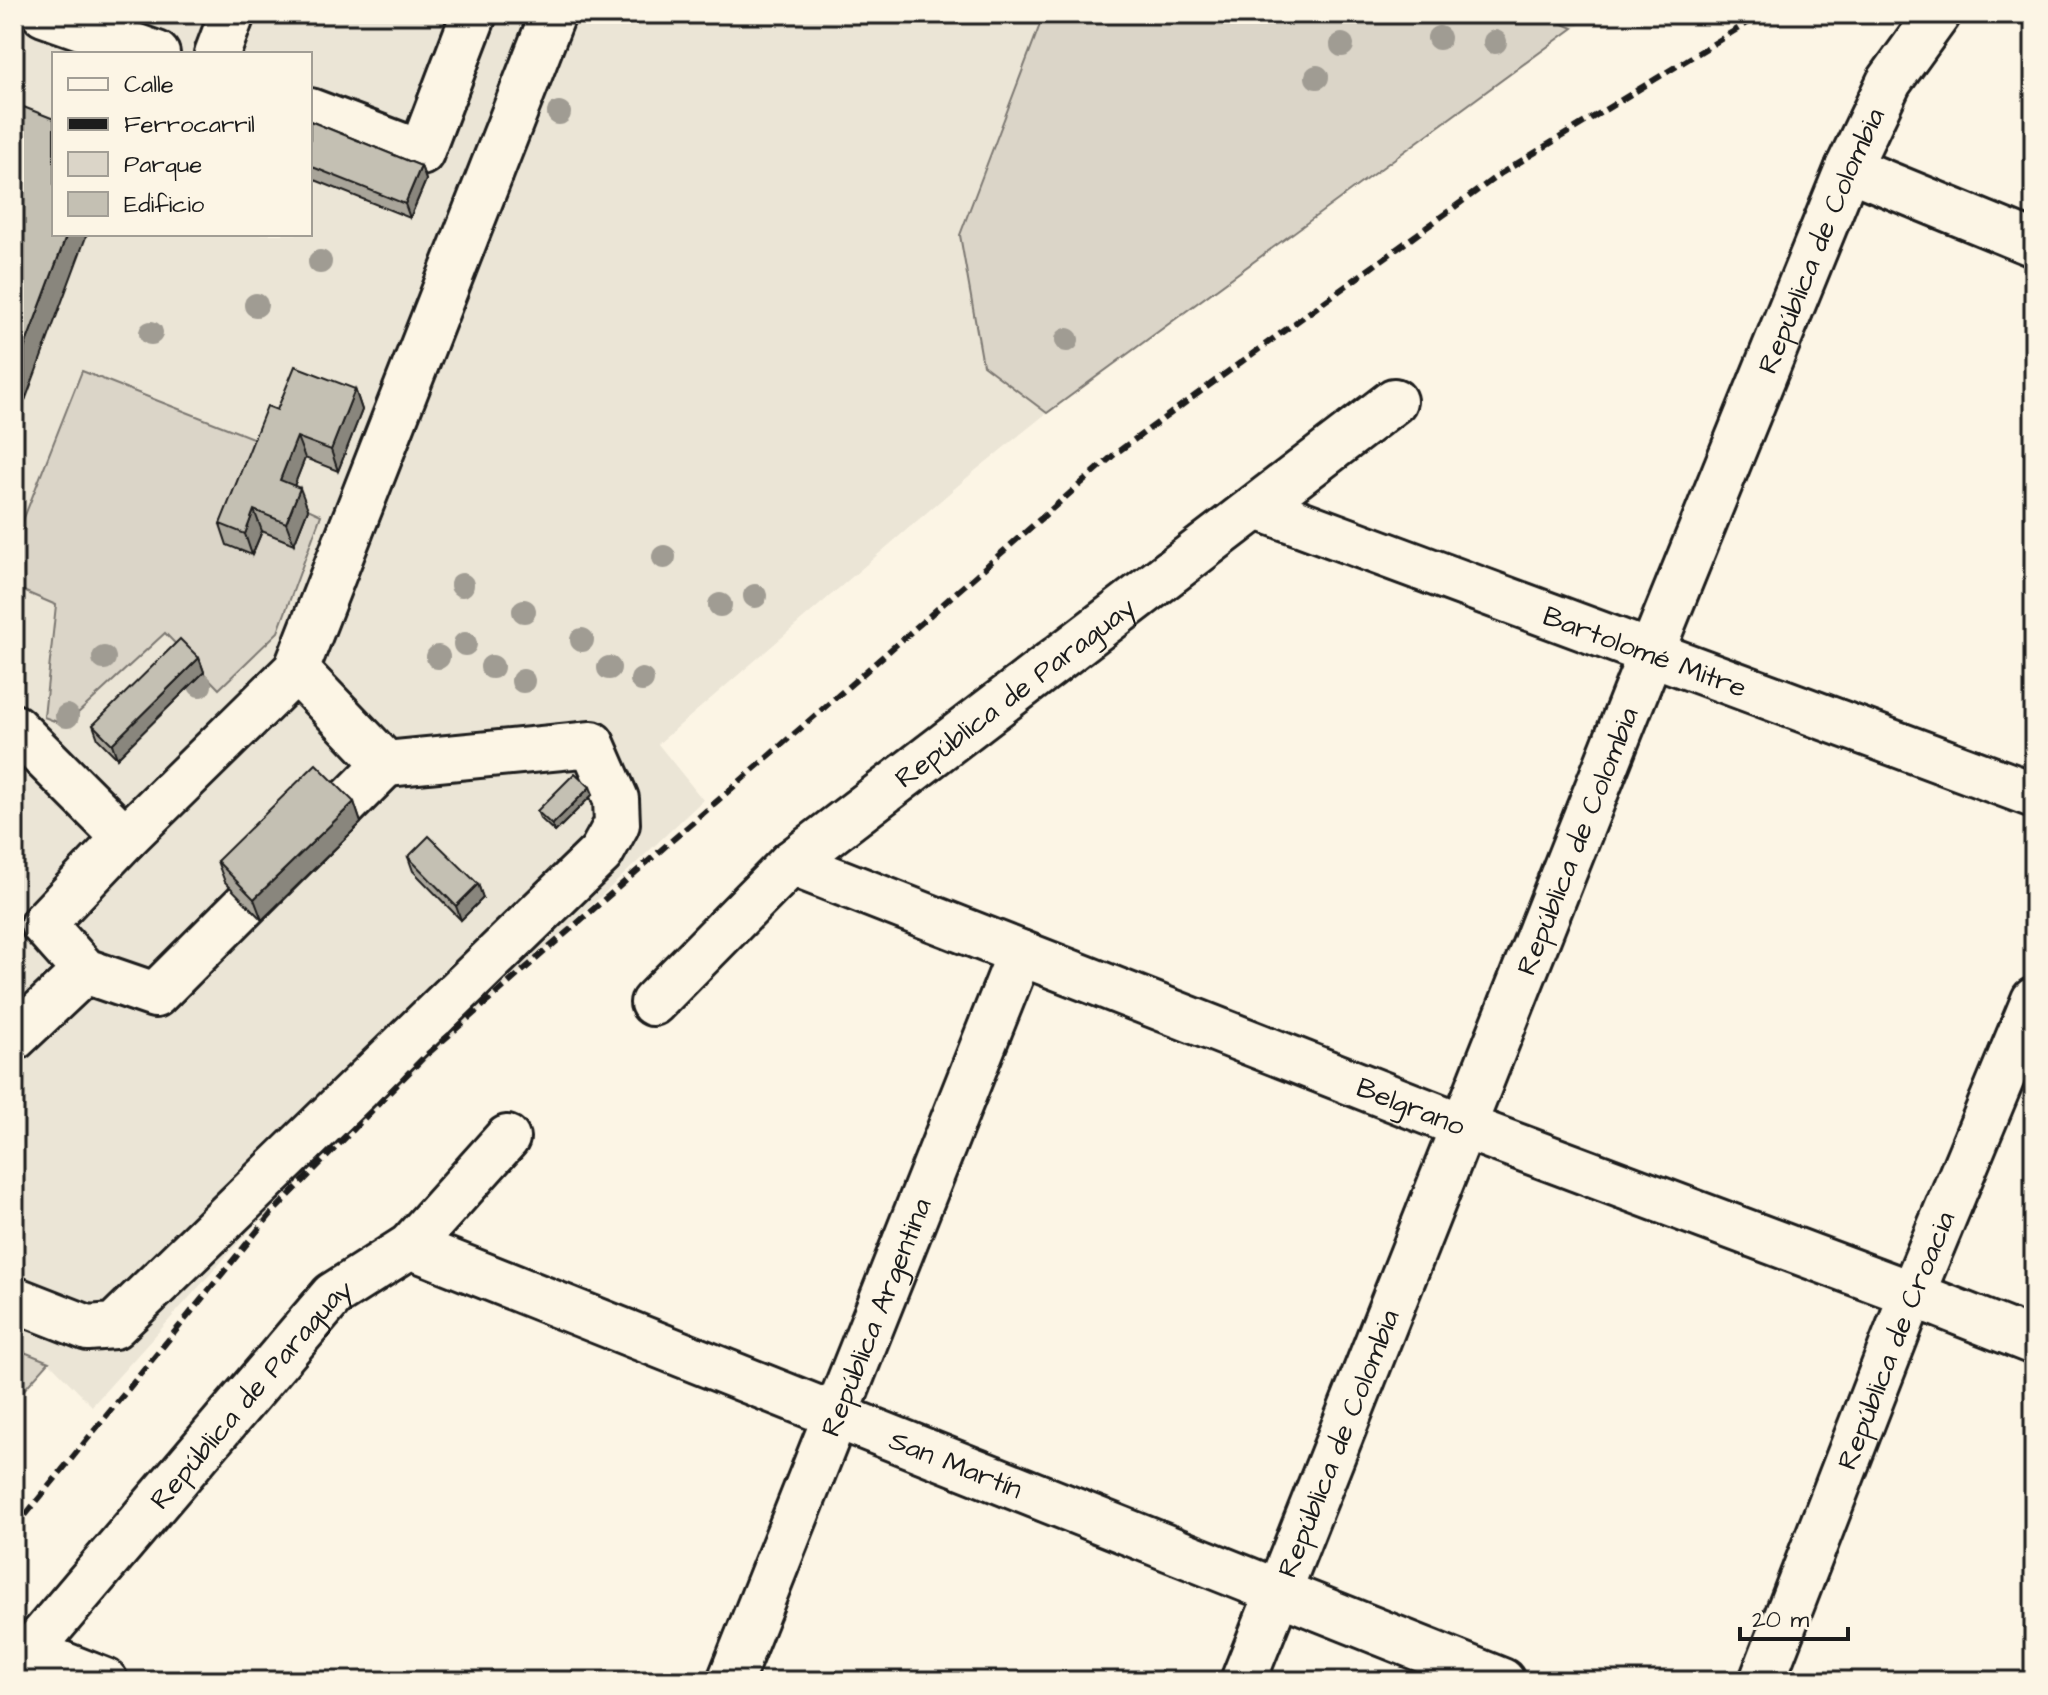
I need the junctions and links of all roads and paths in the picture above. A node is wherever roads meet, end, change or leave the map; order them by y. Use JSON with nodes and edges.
{"nodes":[{"id":1,"x":44,"y":14,"type":"edge"},
{"id":2,"x":232,"y":14,"type":"edge"},
{"id":3,"x":474,"y":14,"type":"edge"},
{"id":4,"x":553,"y":14,"type":"edge"},
{"id":5,"x":1938,"y":14,"type":"edge"},
{"id":6,"x":151,"y":52,"type":"edge"},
{"id":7,"x":218,"y":52,"type":"edge"},
{"id":8,"x":312,"y":112,"type":"edge"},
{"id":9,"x":1848,"y":168,"type":"junction"},
{"id":10,"x":2034,"y":244,"type":"edge"},
{"id":11,"x":1394,"y":401,"type":"dead end"},
{"id":12,"x":1257,"y":507,"type":"junction"},
{"id":13,"x":1651,"y":653,"type":"junction"},
{"id":14,"x":296,"y":670,"type":"junction"},
{"id":15,"x":14,"y":727,"type":"edge"},
{"id":16,"x":386,"y":764,"type":"junction"},
{"id":17,"x":2034,"y":795,"type":"edge"},
{"id":18,"x":125,"y":838,"type":"junction"},
{"id":19,"x":791,"y":863,"type":"junction"},
{"id":20,"x":28,"y":926,"type":"edge"},
{"id":21,"x":1020,"y":953,"type":"junction"},
{"id":22,"x":85,"y":971,"type":"junction"},
{"id":23,"x":2034,"y":1000,"type":"edge"},
{"id":24,"x":653,"y":1003,"type":"dead end"},
{"id":25,"x":14,"y":1038,"type":"edge"},
{"id":26,"x":1463,"y":1126,"type":"junction"},
{"id":27,"x":507,"y":1138,"type":"dead end"},
{"id":28,"x":410,"y":1246,"type":"junction"},
{"id":29,"x":1912,"y":1294,"type":"junction"},
{"id":30,"x":14,"y":1299,"type":"edge"},
{"id":31,"x":2034,"y":1342,"type":"edge"},
{"id":32,"x":835,"y":1417,"type":"junction"},
{"id":33,"x":1279,"y":1592,"type":"junction"},
{"id":34,"x":22,"y":1660,"type":"edge"},
{"id":35,"x":105,"y":1681,"type":"edge"},
{"id":36,"x":730,"y":1681,"type":"edge"},
{"id":37,"x":1243,"y":1681,"type":"edge"},
{"id":38,"x":1502,"y":1681,"type":"edge"},
{"id":39,"x":1762,"y":1681,"type":"edge"}],
"edges":[{"from":1,"to":6,"type":"street"},
{"from":2,"to":7,"type":"street"},
{"from":3,"to":8,"type":"street"},
{"from":4,"to":14,"type":"street"},
{"from":5,"to":9,"type":"street","name":"República de Colombia"},
{"from":9,"to":10,"type":"street"},
{"from":9,"to":13,"type":"street","name":"República de Colombia"},
{"from":11,"to":12,"type":"street","name":"República de Paraguay"},
{"from":12,"to":13,"type":"street","name":"Bartolomé Mitre"},
{"from":12,"to":19,"type":"street","name":"República de Paraguay"},
{"from":13,"to":17,"type":"street","name":"Bartolomé Mitre"},
{"from":13,"to":26,"type":"street","name":"República de Colombia"},
{"from":14,"to":16,"type":"street"},
{"from":14,"to":18,"type":"street"},
{"from":15,"to":18,"type":"street"},
{"from":16,"to":22,"type":"street"},
{"from":16,"to":30,"type":"street"},
{"from":18,"to":20,"type":"street"},
{"from":19,"to":21,"type":"street","name":"Belgrano"},
{"from":19,"to":24,"type":"street","name":"República de Paraguay"},
{"from":20,"to":22,"type":"street"},
{"from":21,"to":26,"type":"street","name":"Belgrano"},
{"from":21,"to":32,"type":"street","name":"República Argentina"},
{"from":22,"to":25,"type":"street"},
{"from":23,"to":29,"type":"street","name":"República de Croacia"},
{"from":26,"to":29,"type":"street","name":"Belgrano"},
{"from":26,"to":33,"type":"street","name":"República de Colombia"},
{"from":27,"to":28,"type":"street","name":"República de Paraguay"},
{"from":28,"to":32,"type":"street","name":"San Martín"},
{"from":28,"to":34,"type":"street","name":"República de Paraguay"},
{"from":29,"to":31,"type":"street","name":"Belgrano"},
{"from":29,"to":39,"type":"street","name":"República de Croacia"},
{"from":32,"to":33,"type":"street","name":"San Martín"},
{"from":32,"to":36,"type":"street","name":"República Argentina"},
{"from":33,"to":37,"type":"street","name":"República de Colombia"},
{"from":33,"to":38,"type":"street","name":"San Martín"},
{"from":34,"to":35,"type":"street"}]}
